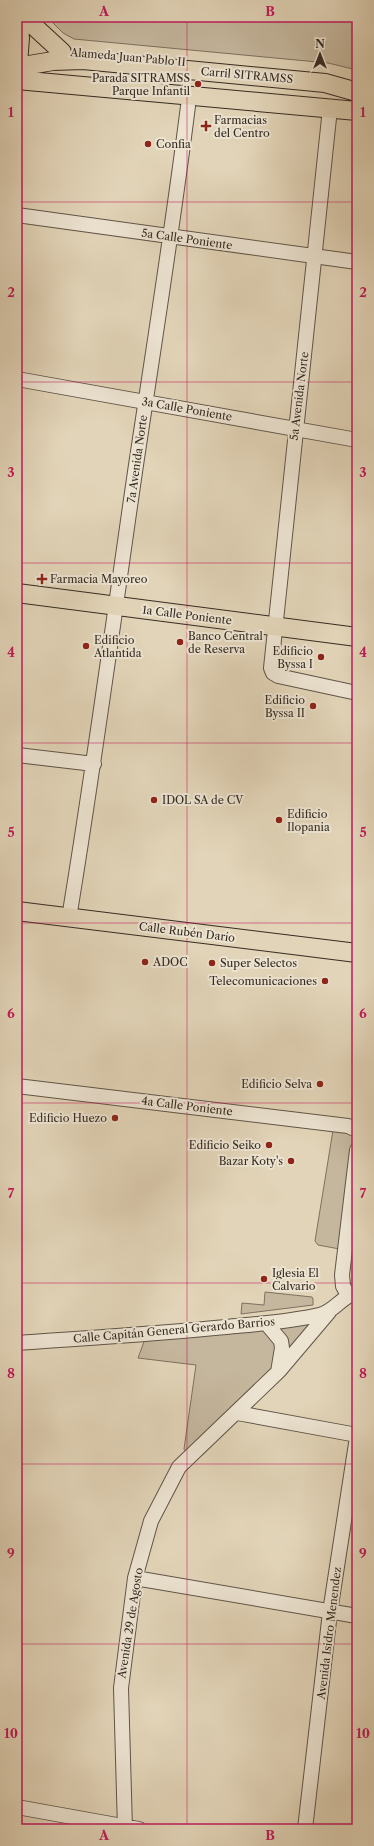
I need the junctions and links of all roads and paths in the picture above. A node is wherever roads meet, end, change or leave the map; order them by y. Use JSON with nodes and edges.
{"nodes":[{"id":1,"x":18,"y":17,"type":"edge"},
{"id":2,"x":24,"y":17,"type":"edge"},
{"id":3,"x":62,"y":52,"type":"junction"},
{"id":4,"x":18,"y":68,"type":"edge"},
{"id":5,"x":357,"y":82,"type":"edge"},
{"id":6,"x":17,"y":91,"type":"edge"},
{"id":7,"x":357,"y":92,"type":"edge"},
{"id":8,"x":188,"y":106,"type":"junction"},
{"id":9,"x":357,"y":111,"type":"edge"},
{"id":10,"x":329,"y":118,"type":"junction"},
{"id":11,"x":357,"y":121,"type":"edge"},
{"id":12,"x":17,"y":215,"type":"edge"},
{"id":13,"x":171,"y":237,"type":"junction"},
{"id":14,"x":316,"y":256,"type":"junction"},
{"id":15,"x":357,"y":262,"type":"edge"},
{"id":16,"x":17,"y":379,"type":"edge"},
{"id":17,"x":146,"y":402,"type":"junction"},
{"id":18,"x":295,"y":428,"type":"junction"},
{"id":19,"x":357,"y":440,"type":"edge"},
{"id":20,"x":17,"y":594,"type":"edge"},
{"id":21,"x":116,"y":606,"type":"junction"},
{"id":22,"x":276,"y":626,"type":"junction"},
{"id":23,"x":357,"y":637,"type":"edge"},
{"id":24,"x":357,"y":692,"type":"edge"},
{"id":25,"x":17,"y":754,"type":"edge"},
{"id":26,"x":94,"y":764,"type":"junction"},
{"id":27,"x":17,"y":911,"type":"edge"},
{"id":28,"x":69,"y":918,"type":"junction"},
{"id":29,"x":357,"y":953,"type":"edge"},
{"id":30,"x":17,"y":1086,"type":"edge"},
{"id":31,"x":357,"y":1130,"type":"edge"},
{"id":32,"x":357,"y":1150,"type":"edge"},
{"id":33,"x":353,"y":1293,"type":"edge"},
{"id":34,"x":329,"y":1312,"type":"junction"},
{"id":35,"x":266,"y":1323,"type":"junction"},
{"id":36,"x":17,"y":1343,"type":"edge"},
{"id":37,"x":278,"y":1372,"type":"junction"},
{"id":38,"x":237,"y":1413,"type":"junction"},
{"id":39,"x":357,"y":1436,"type":"edge"},
{"id":40,"x":135,"y":1578,"type":"junction"},
{"id":41,"x":330,"y":1612,"type":"junction"},
{"id":42,"x":357,"y":1616,"type":"edge"},
{"id":43,"x":17,"y":1807,"type":"edge"},
{"id":44,"x":130,"y":1828,"type":"edge"},
{"id":45,"x":306,"y":1829,"type":"edge"}],
"edges":[{"from":1,"to":4,"type":"main road"},
{"from":2,"to":3,"type":"main road"},
{"from":3,"to":4,"type":"main road","name":"Alameda Juan Pablo II"},
{"from":3,"to":5,"type":"main road","name":"Alameda Juan Pablo II"},
{"from":4,"to":7,"type":"main road","name":"Carril SITRAMSS"},
{"from":4,"to":9,"type":"main road"},
{"from":6,"to":8,"type":"main road"},
{"from":8,"to":10,"type":"main road"},
{"from":8,"to":13,"type":"street","name":"7a Avenida Norte"},
{"from":10,"to":11,"type":"main road"},
{"from":10,"to":14,"type":"street","name":"5a Avenida Norte"},
{"from":12,"to":13,"type":"street","name":"5a Calle Poniente"},
{"from":13,"to":14,"type":"street","name":"5a Calle Poniente"},
{"from":13,"to":17,"type":"street","name":"7a Avenida Norte"},
{"from":14,"to":15,"type":"street","name":"5a Calle Poniente"},
{"from":14,"to":18,"type":"street","name":"5a Avenida Norte"},
{"from":16,"to":17,"type":"street","name":"3a Calle Poniente"},
{"from":17,"to":18,"type":"street","name":"3a Calle Poniente"},
{"from":17,"to":21,"type":"street","name":"7a Avenida Norte"},
{"from":18,"to":19,"type":"street","name":"3a Calle Poniente"},
{"from":18,"to":22,"type":"street","name":"5a Avenida Norte"},
{"from":20,"to":21,"type":"main road","name":"1a Calle Poniente"},
{"from":21,"to":22,"type":"main road","name":"1a Calle Poniente"},
{"from":21,"to":26,"type":"street","name":"7a Avenida Norte"},
{"from":22,"to":23,"type":"main road","name":"1a Calle Poniente"},
{"from":22,"to":24,"type":"street","name":"5a Avenida Norte"},
{"from":25,"to":26,"type":"street"},
{"from":26,"to":28,"type":"street","name":"7a Avenida Norte"},
{"from":27,"to":28,"type":"main road","name":"Calle Rubén Darío"},
{"from":28,"to":29,"type":"main road","name":"Calle Rubén Darío"},
{"from":30,"to":31,"type":"street","name":"4a Calle Poniente"},
{"from":32,"to":33,"type":"street"},
{"from":33,"to":34,"type":"street","name":"Calle Capitán General Gerardo Barrios"},
{"from":34,"to":35,"type":"street","name":"Calle Capitán General Gerardo Barrios"},
{"from":34,"to":37,"type":"street","name":"Avenida 29 de Agosto"},
{"from":35,"to":36,"type":"street","name":"Calle Capitán General Gerardo Barrios"},
{"from":35,"to":37,"type":"street"},
{"from":37,"to":38,"type":"street","name":"Avenida 29 de Agosto"},
{"from":38,"to":39,"type":"street"},
{"from":38,"to":40,"type":"street","name":"Avenida 29 de Agosto"},
{"from":39,"to":41,"type":"street","name":"Avenida Isidro Menendez"},
{"from":40,"to":41,"type":"street"},
{"from":40,"to":44,"type":"street","name":"Avenida 29 de Agosto"},
{"from":41,"to":42,"type":"street"},
{"from":41,"to":45,"type":"street","name":"Avenida Isidro Menendez"},
{"from":43,"to":44,"type":"street"}]}
